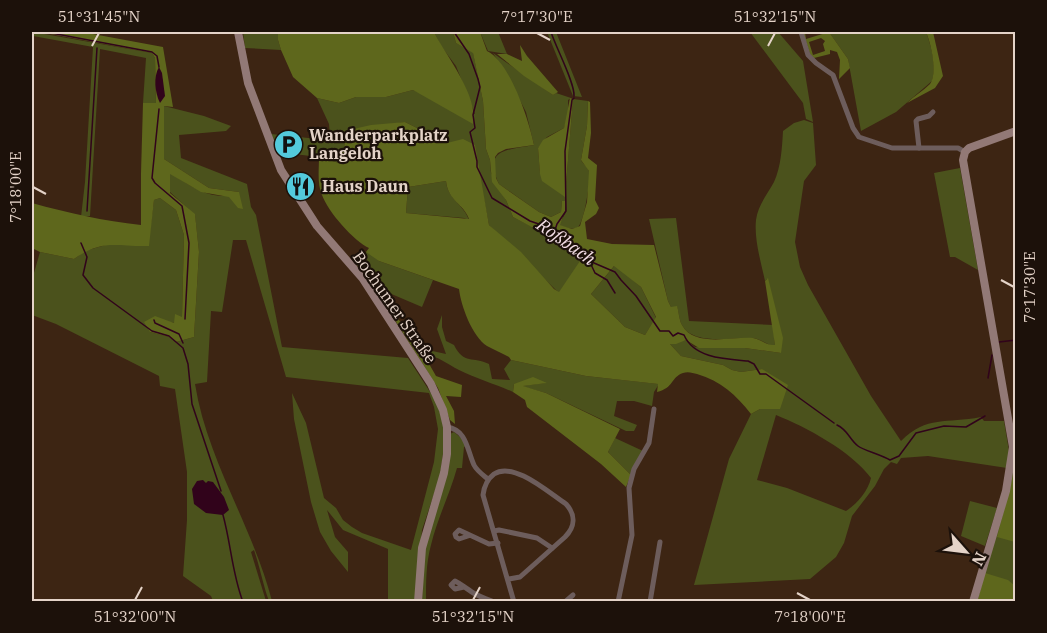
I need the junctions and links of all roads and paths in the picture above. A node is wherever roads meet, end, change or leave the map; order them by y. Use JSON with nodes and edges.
{"nodes":[{"id":1,"x":238,"y":32,"type":"edge"},
{"id":2,"x":801,"y":32,"type":"edge"},
{"id":3,"x":933,"y":112,"type":"dead end"},
{"id":4,"x":1016,"y":131,"type":"edge"},
{"id":5,"x":919,"y":148,"type":"junction"},
{"id":6,"x":965,"y":152,"type":"junction"},
{"id":7,"x":654,"y":409,"type":"dead end"},
{"id":8,"x":447,"y":427,"type":"junction"},
{"id":9,"x":488,"y":479,"type":"junction"},
{"id":10,"x":494,"y":531,"type":"junction"},
{"id":11,"x":468,"y":536,"type":"dead end"},
{"id":12,"x":660,"y":542,"type":"dead end"},
{"id":13,"x":498,"y":543,"type":"junction"},
{"id":14,"x":552,"y":548,"type":"junction"},
{"id":15,"x":508,"y":579,"type":"junction"},
{"id":16,"x":464,"y":587,"type":"dead end"},
{"id":17,"x":573,"y":595,"type":"dead end"},
{"id":18,"x":418,"y":602,"type":"edge"},
{"id":19,"x":494,"y":602,"type":"edge"},
{"id":20,"x":514,"y":602,"type":"edge"},
{"id":21,"x":565,"y":602,"type":"edge"},
{"id":22,"x":618,"y":602,"type":"edge"},
{"id":23,"x":650,"y":602,"type":"edge"},
{"id":24,"x":973,"y":602,"type":"edge"}],
"edges":[{"from":1,"to":8,"type":"main road","name":"Bochumer Straße"},
{"from":2,"to":5,"type":"street"},
{"from":3,"to":5,"type":"street"},
{"from":4,"to":6,"type":"main road"},
{"from":5,"to":6,"type":"street"},
{"from":6,"to":24,"type":"main road"},
{"from":7,"to":22,"type":"street"},
{"from":8,"to":9,"type":"street"},
{"from":8,"to":18,"type":"main road","name":"Bochumer Straße"},
{"from":9,"to":10,"type":"street"},
{"from":9,"to":14,"type":"street"},
{"from":10,"to":13,"type":"street"},
{"from":10,"to":14,"type":"street"},
{"from":11,"to":13,"type":"street"},
{"from":12,"to":23,"type":"street"},
{"from":13,"to":15,"type":"street"},
{"from":14,"to":15,"type":"street"},
{"from":15,"to":20,"type":"street"},
{"from":16,"to":19,"type":"street"},
{"from":17,"to":21,"type":"street"}]}
